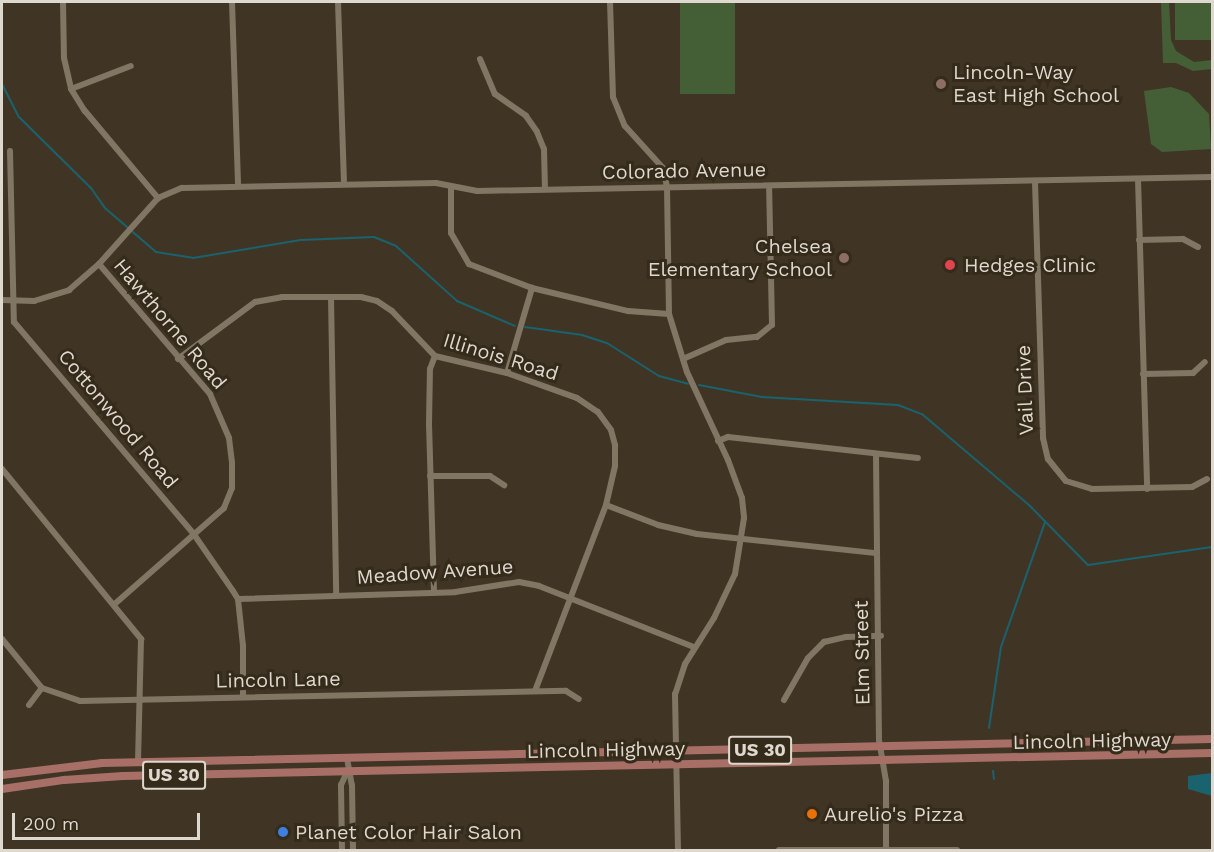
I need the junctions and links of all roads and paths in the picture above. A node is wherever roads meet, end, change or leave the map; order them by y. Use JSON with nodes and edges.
{"nodes":[{"id":1,"x":63,"y":2,"type":"edge"},
{"id":2,"x":232,"y":2,"type":"edge"},
{"id":3,"x":338,"y":2,"type":"edge"},
{"id":4,"x":610,"y":2,"type":"edge"},
{"id":5,"x":480,"y":59,"type":"dead end"},
{"id":6,"x":131,"y":66,"type":"dead end"},
{"id":7,"x":71,"y":89,"type":"junction"},
{"id":8,"x":10,"y":151,"type":"dead end"},
{"id":9,"x":1212,"y":177,"type":"edge"},
{"id":10,"x":1138,"y":179,"type":"junction"},
{"id":11,"x":1035,"y":182,"type":"junction"},
{"id":12,"x":344,"y":184,"type":"junction"},
{"id":13,"x":238,"y":186,"type":"junction"},
{"id":14,"x":667,"y":187,"type":"junction"},
{"id":15,"x":769,"y":187,"type":"junction"},
{"id":16,"x":451,"y":188,"type":"junction"},
{"id":17,"x":545,"y":189,"type":"junction"},
{"id":18,"x":158,"y":198,"type":"junction"},
{"id":19,"x":1139,"y":240,"type":"junction"},
{"id":20,"x":1198,"y":247,"type":"dead end"},
{"id":21,"x":99,"y":264,"type":"junction"},
{"id":22,"x":532,"y":288,"type":"junction"},
{"id":23,"x":331,"y":297,"type":"junction"},
{"id":24,"x":2,"y":300,"type":"edge"},
{"id":25,"x":13,"y":300,"type":"junction"},
{"id":26,"x":669,"y":314,"type":"junction"},
{"id":27,"x":435,"y":356,"type":"junction"},
{"id":28,"x":178,"y":359,"type":"junction"},
{"id":29,"x":683,"y":359,"type":"junction"},
{"id":30,"x":1205,"y":362,"type":"dead end"},
{"id":31,"x":507,"y":373,"type":"junction"},
{"id":32,"x":1143,"y":374,"type":"junction"},
{"id":33,"x":718,"y":441,"type":"junction"},
{"id":34,"x":876,"y":455,"type":"junction"},
{"id":35,"x":918,"y":458,"type":"dead end"},
{"id":36,"x":2,"y":469,"type":"edge"},
{"id":37,"x":430,"y":476,"type":"junction"},
{"id":38,"x":1207,"y":479,"type":"dead end"},
{"id":39,"x":504,"y":485,"type":"dead end"},
{"id":40,"x":1147,"y":489,"type":"junction"},
{"id":41,"x":606,"y":505,"type":"junction"},
{"id":42,"x":193,"y":533,"type":"junction"},
{"id":43,"x":741,"y":539,"type":"junction"},
{"id":44,"x":876,"y":554,"type":"junction"},
{"id":45,"x":434,"y":592,"type":"junction"},
{"id":46,"x":336,"y":594,"type":"junction"},
{"id":47,"x":569,"y":598,"type":"junction"},
{"id":48,"x":238,"y":599,"type":"junction"},
{"id":49,"x":116,"y":603,"type":"junction"},
{"id":50,"x":880,"y":636,"type":"junction"},
{"id":51,"x":2,"y":639,"type":"edge"},
{"id":52,"x":694,"y":648,"type":"junction"},
{"id":53,"x":42,"y":688,"type":"junction"},
{"id":54,"x":535,"y":691,"type":"junction"},
{"id":55,"x":243,"y":697,"type":"junction"},
{"id":56,"x":142,"y":698,"type":"junction"},
{"id":57,"x":579,"y":699,"type":"dead end"},
{"id":58,"x":784,"y":700,"type":"dead end"},
{"id":59,"x":29,"y":705,"type":"dead end"},
{"id":60,"x":1212,"y":739,"type":"edge"},
{"id":61,"x":883,"y":748,"type":"junction"},
{"id":62,"x":676,"y":751,"type":"junction"},
{"id":63,"x":1212,"y":753,"type":"edge"},
{"id":64,"x":347,"y":758,"type":"junction"},
{"id":65,"x":138,"y":762,"type":"junction"},
{"id":66,"x":884,"y":762,"type":"junction"},
{"id":67,"x":675,"y":765,"type":"junction"},
{"id":68,"x":347,"y":772,"type":"junction"},
{"id":69,"x":2,"y":775,"type":"edge"},
{"id":70,"x":2,"y":789,"type":"edge"},
{"id":71,"x":342,"y":850,"type":"edge"},
{"id":72,"x":352,"y":850,"type":"edge"},
{"id":73,"x":678,"y":850,"type":"edge"},
{"id":74,"x":779,"y":850,"type":"edge"},
{"id":75,"x":784,"y":850,"type":"edge"},
{"id":76,"x":886,"y":850,"type":"edge"},
{"id":77,"x":957,"y":850,"type":"edge"}],
"edges":[{"from":1,"to":7,"type":"street"},
{"from":2,"to":13,"type":"street"},
{"from":3,"to":12,"type":"street"},
{"from":4,"to":14,"type":"street"},
{"from":5,"to":17,"type":"street"},
{"from":6,"to":7,"type":"street"},
{"from":7,"to":18,"type":"street"},
{"from":8,"to":25,"type":"street","name":"Cottonwood Road"},
{"from":9,"to":10,"type":"street","name":"Colorado Avenue"},
{"from":10,"to":11,"type":"street","name":"Colorado Avenue"},
{"from":10,"to":19,"type":"street"},
{"from":11,"to":15,"type":"street","name":"Colorado Avenue"},
{"from":11,"to":40,"type":"street","name":"Vail Drive"},
{"from":12,"to":13,"type":"street","name":"Colorado Avenue"},
{"from":12,"to":16,"type":"street","name":"Colorado Avenue"},
{"from":13,"to":18,"type":"street","name":"Colorado Avenue"},
{"from":14,"to":15,"type":"street","name":"Colorado Avenue"},
{"from":14,"to":17,"type":"street","name":"Colorado Avenue"},
{"from":14,"to":26,"type":"street"},
{"from":15,"to":29,"type":"street"},
{"from":16,"to":17,"type":"street","name":"Colorado Avenue"},
{"from":16,"to":22,"type":"street"},
{"from":18,"to":21,"type":"street"},
{"from":19,"to":20,"type":"street"},
{"from":19,"to":32,"type":"street"},
{"from":21,"to":25,"type":"street"},
{"from":21,"to":28,"type":"street","name":"Hawthorne Road"},
{"from":22,"to":26,"type":"street"},
{"from":22,"to":31,"type":"street"},
{"from":23,"to":27,"type":"street","name":"Illinois Road"},
{"from":23,"to":28,"type":"street","name":"Illinois Road"},
{"from":23,"to":46,"type":"street"},
{"from":24,"to":25,"type":"street"},
{"from":25,"to":42,"type":"street","name":"Cottonwood Road"},
{"from":26,"to":29,"type":"street"},
{"from":27,"to":31,"type":"street","name":"Illinois Road"},
{"from":27,"to":37,"type":"street"},
{"from":28,"to":42,"type":"street","name":"Hawthorne Road"},
{"from":29,"to":33,"type":"street"},
{"from":30,"to":32,"type":"street"},
{"from":31,"to":41,"type":"street","name":"Illinois Road"},
{"from":32,"to":40,"type":"street"},
{"from":33,"to":34,"type":"street"},
{"from":33,"to":43,"type":"street"},
{"from":34,"to":35,"type":"street"},
{"from":34,"to":44,"type":"street","name":"Elm Street"},
{"from":36,"to":49,"type":"street"},
{"from":37,"to":39,"type":"street"},
{"from":37,"to":45,"type":"street"},
{"from":38,"to":40,"type":"street","name":"Vail Drive"},
{"from":41,"to":43,"type":"street"},
{"from":41,"to":47,"type":"street"},
{"from":42,"to":48,"type":"street","name":"Cottonwood Road"},
{"from":42,"to":49,"type":"street","name":"Hawthorne Road"},
{"from":43,"to":44,"type":"street"},
{"from":43,"to":52,"type":"street"},
{"from":44,"to":50,"type":"street","name":"Elm Street"},
{"from":45,"to":46,"type":"street","name":"Meadow Avenue"},
{"from":45,"to":47,"type":"street","name":"Meadow Avenue"},
{"from":46,"to":48,"type":"street","name":"Meadow Avenue"},
{"from":47,"to":52,"type":"street","name":"Meadow Avenue"},
{"from":47,"to":54,"type":"street"},
{"from":48,"to":55,"type":"street"},
{"from":49,"to":56,"type":"street"},
{"from":50,"to":58,"type":"street"},
{"from":50,"to":61,"type":"street","name":"Elm Street"},
{"from":51,"to":53,"type":"street"},
{"from":52,"to":62,"type":"street"},
{"from":53,"to":56,"type":"street","name":"Lincoln Lane"},
{"from":53,"to":59,"type":"street"},
{"from":54,"to":55,"type":"street","name":"Lincoln Lane"},
{"from":54,"to":57,"type":"street","name":"Lincoln Lane"},
{"from":55,"to":56,"type":"street","name":"Lincoln Lane"},
{"from":56,"to":65,"type":"street"},
{"from":60,"to":61,"type":"main road","name":"Lincoln Highway","number":"US 30"},
{"from":61,"to":62,"type":"main road","name":"Lincoln Highway","number":"US 30"},
{"from":61,"to":66,"type":"street","name":"Elm Street"},
{"from":62,"to":64,"type":"main road","name":"Lincoln Highway","number":"US 30"},
{"from":62,"to":67,"type":"street"},
{"from":63,"to":66,"type":"main road","name":"Lincoln Highway","number":"US 30"},
{"from":64,"to":65,"type":"main road","name":"Lincoln Highway","number":"US 30"},
{"from":64,"to":68,"type":"street"},
{"from":65,"to":69,"type":"main road","name":"Lincoln Highway","number":"US 30"},
{"from":66,"to":67,"type":"main road","name":"Lincoln Highway","number":"US 30"},
{"from":66,"to":76,"type":"street","name":"Elm Street"},
{"from":67,"to":68,"type":"main road","name":"Lincoln Highway","number":"US 30"},
{"from":67,"to":73,"type":"street"},
{"from":68,"to":70,"type":"main road","name":"Lincoln Highway","number":"US 30"},
{"from":68,"to":71,"type":"street"},
{"from":68,"to":72,"type":"street"},
{"from":74,"to":75,"type":"street"},
{"from":75,"to":76,"type":"street"},
{"from":76,"to":77,"type":"street"}]}
